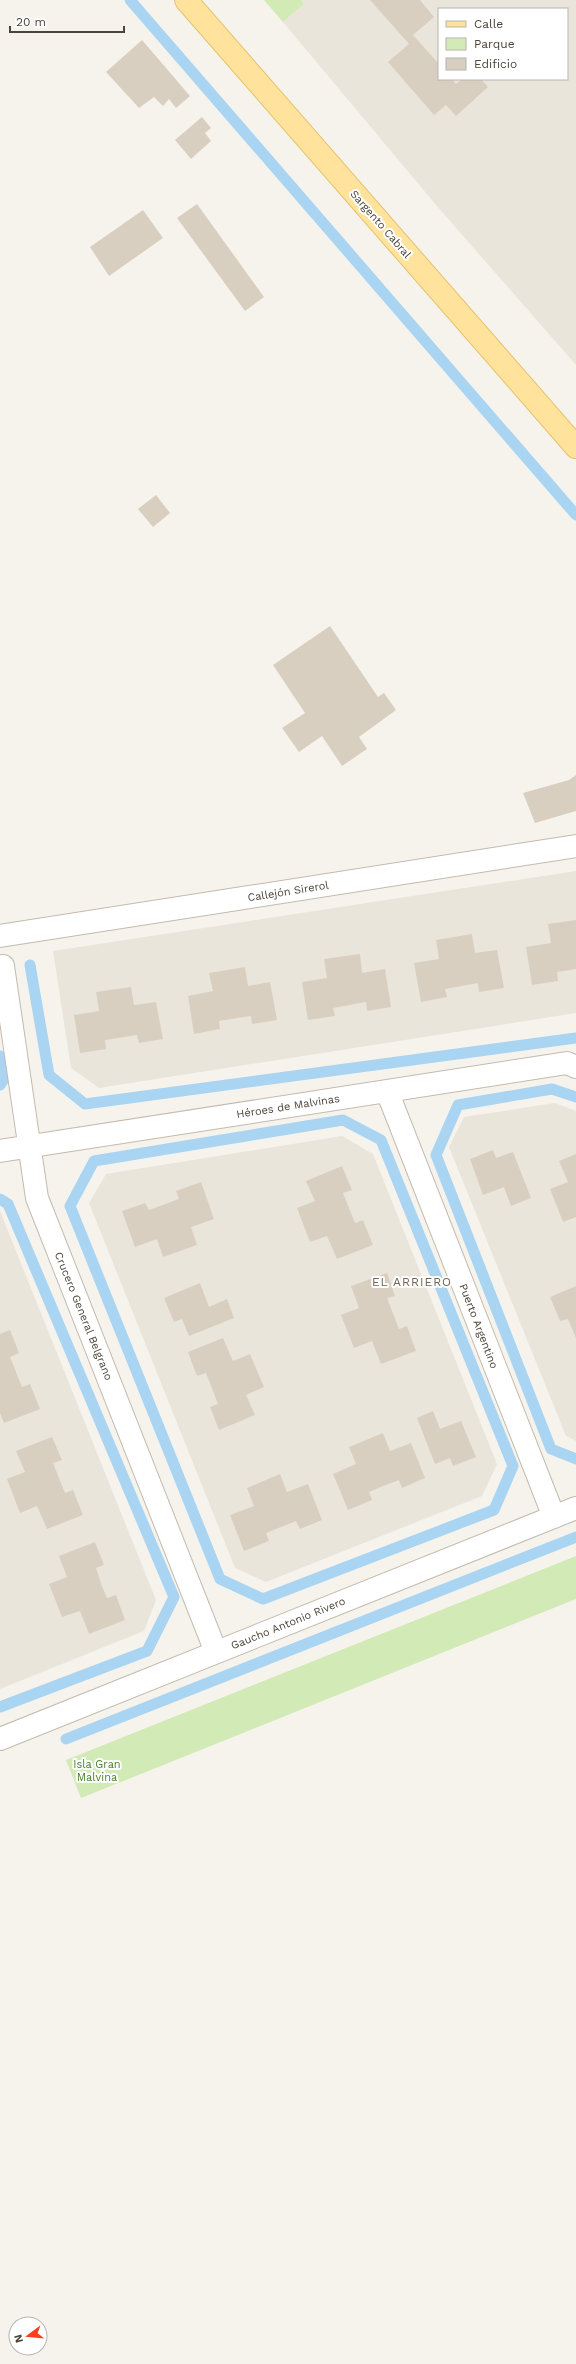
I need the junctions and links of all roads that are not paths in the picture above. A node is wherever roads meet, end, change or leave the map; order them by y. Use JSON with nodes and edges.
{"nodes":[{"id":1,"x":186,"y":0,"type":"edge"},
{"id":2,"x":576,"y":447,"type":"edge"},
{"id":3,"x":576,"y":846,"type":"edge"},
{"id":4,"x":0,"y":936,"type":"edge"},
{"id":5,"x":3,"y":966,"type":"dead end"},
{"id":6,"x":576,"y":1068,"type":"edge"},
{"id":7,"x":387,"y":1091,"type":"junction"},
{"id":8,"x":30,"y":1147,"type":"junction"},
{"id":9,"x":0,"y":1151,"type":"edge"},
{"id":10,"x":576,"y":1508,"type":"edge"},
{"id":11,"x":554,"y":1517,"type":"junction"},
{"id":12,"x":216,"y":1652,"type":"junction"},
{"id":13,"x":0,"y":1739,"type":"edge"}],
"edges":[{"from":1,"to":2,"type":"main road","name":"Sargento Cabral"},
{"from":3,"to":4,"type":"street","name":"Callejón Sirerol"},
{"from":5,"to":8,"type":"street","name":"Crucero General Belgrano"},
{"from":6,"to":7,"type":"street","name":"Héroes de Malvinas"},
{"from":7,"to":8,"type":"street","name":"Héroes de Malvinas"},
{"from":7,"to":11,"type":"street","name":"Puerto Argentino"},
{"from":8,"to":9,"type":"street","name":"Héroes de Malvinas"},
{"from":8,"to":12,"type":"street","name":"Crucero General Belgrano"},
{"from":10,"to":11,"type":"street","name":"Gaucho Antonio Rivero"},
{"from":11,"to":12,"type":"street","name":"Gaucho Antonio Rivero"},
{"from":12,"to":13,"type":"street","name":"Gaucho Antonio Rivero"}]}
